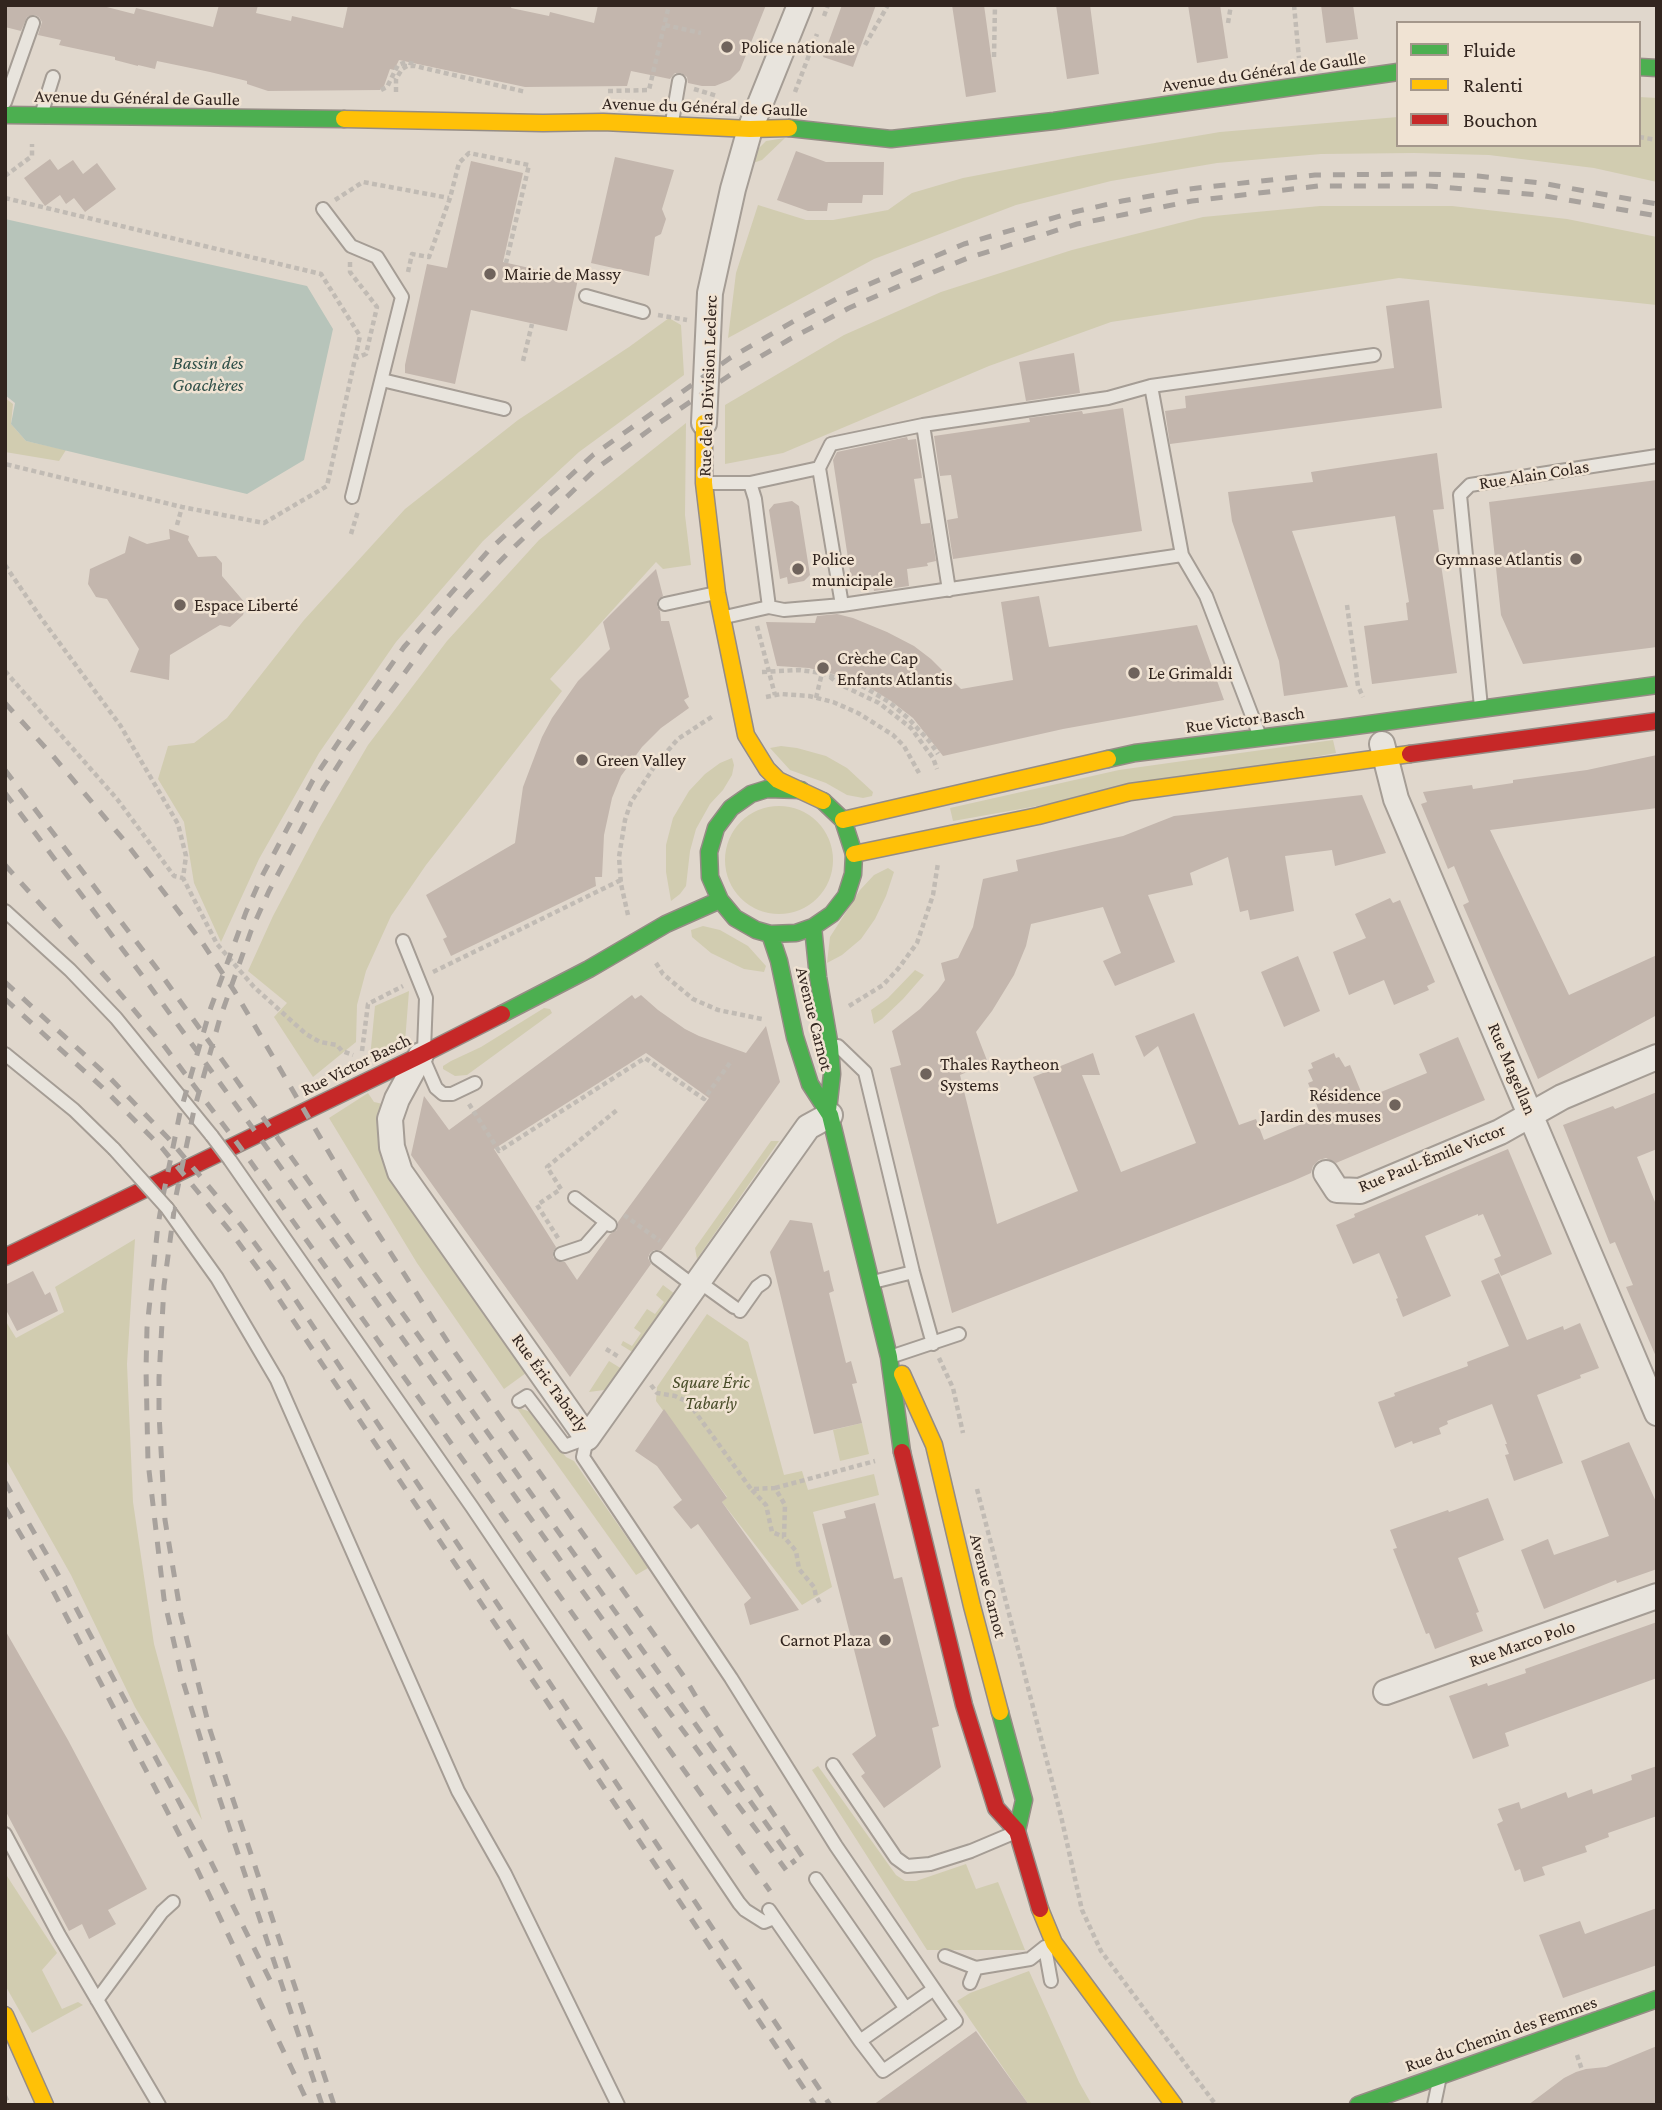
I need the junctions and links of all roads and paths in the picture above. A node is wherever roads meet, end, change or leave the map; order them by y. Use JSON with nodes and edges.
{"nodes":[{"id":1,"x":669,"y":5,"type":"edge"},
{"id":2,"x":800,"y":5,"type":"edge"},
{"id":3,"x":828,"y":5,"type":"edge"},
{"id":4,"x":888,"y":5,"type":"edge"},
{"id":5,"x":995,"y":5,"type":"edge"},
{"id":6,"x":1231,"y":5,"type":"edge"},
{"id":7,"x":1294,"y":5,"type":"edge"},
{"id":8,"x":823,"y":18,"type":"dead end"},
{"id":9,"x":33,"y":23,"type":"dead end"},
{"id":10,"x":1228,"y":23,"type":"dead end"},
{"id":11,"x":665,"y":25,"type":"junction"},
{"id":12,"x":818,"y":30,"type":"dead end"},
{"id":13,"x":701,"y":33,"type":"dead end"},
{"id":14,"x":865,"y":45,"type":"dead end"},
{"id":15,"x":1299,"y":49,"type":"dead end"},
{"id":16,"x":994,"y":57,"type":"dead end"},
{"id":17,"x":396,"y":70,"type":"dead end"},
{"id":18,"x":1396,"y":72,"type":"edge"},
{"id":19,"x":53,"y":76,"type":"dead end"},
{"id":20,"x":485,"y":78,"type":"dead end"},
{"id":21,"x":679,"y":81,"type":"dead end"},
{"id":22,"x":610,"y":91,"type":"dead end"},
{"id":23,"x":396,"y":92,"type":"dead end"},
{"id":24,"x":527,"y":92,"type":"dead end"},
{"id":25,"x":795,"y":92,"type":"dead end"},
{"id":26,"x":5,"y":102,"type":"edge"},
{"id":27,"x":5,"y":115,"type":"edge"},
{"id":28,"x":41,"y":116,"type":"junction"},
{"id":29,"x":671,"y":125,"type":"junction"},
{"id":30,"x":750,"y":129,"type":"junction"},
{"id":31,"x":32,"y":143,"type":"dead end"},
{"id":32,"x":5,"y":176,"type":"edge"},
{"id":33,"x":5,"y":198,"type":"edge"},
{"id":34,"x":450,"y":198,"type":"junction"},
{"id":35,"x":323,"y":209,"type":"joint"},
{"id":36,"x":351,"y":246,"type":"junction"},
{"id":37,"x":506,"y":263,"type":"dead end"},
{"id":38,"x":408,"y":272,"type":"dead end"},
{"id":39,"x":586,"y":296,"type":"dead end"},
{"id":40,"x":643,"y":312,"type":"joint"},
{"id":41,"x":693,"y":321,"type":"dead end"},
{"id":42,"x":532,"y":324,"type":"dead end"},
{"id":43,"x":1374,"y":355,"type":"dead end"},
{"id":44,"x":355,"y":358,"type":"junction"},
{"id":45,"x":523,"y":361,"type":"dead end"},
{"id":46,"x":382,"y":380,"type":"junction"},
{"id":47,"x":1151,"y":386,"type":"junction"},
{"id":48,"x":504,"y":409,"type":"dead end"},
{"id":49,"x":704,"y":423,"type":"joint"},
{"id":50,"x":923,"y":425,"type":"junction"},
{"id":51,"x":1657,"y":456,"type":"edge"},
{"id":52,"x":5,"y":464,"type":"edge"},
{"id":53,"x":820,"y":468,"type":"junction"},
{"id":54,"x":704,"y":483,"type":"junction"},
{"id":55,"x":750,"y":483,"type":"junction"},
{"id":56,"x":352,"y":497,"type":"dead end"},
{"id":57,"x":182,"y":507,"type":"junction"},
{"id":58,"x":177,"y":525,"type":"dead end"},
{"id":59,"x":1182,"y":555,"type":"junction"},
{"id":60,"x":5,"y":565,"type":"edge"},
{"id":61,"x":949,"y":590,"type":"junction"},
{"id":62,"x":708,"y":599,"type":"junction"},
{"id":63,"x":665,"y":604,"type":"dead end"},
{"id":64,"x":842,"y":605,"type":"junction"},
{"id":65,"x":1347,"y":605,"type":"dead end"},
{"id":66,"x":769,"y":607,"type":"junction"},
{"id":67,"x":794,"y":610,"type":"junction"},
{"id":68,"x":753,"y":611,"type":"junction"},
{"id":69,"x":816,"y":617,"type":"dead end"},
{"id":70,"x":721,"y":618,"type":"junction"},
{"id":71,"x":714,"y":646,"type":"dead end"},
{"id":72,"x":5,"y":671,"type":"edge"},
{"id":73,"x":768,"y":671,"type":"junction"},
{"id":74,"x":825,"y":674,"type":"junction"},
{"id":75,"x":1657,"y":685,"type":"edge"},
{"id":76,"x":775,"y":695,"type":"junction"},
{"id":77,"x":816,"y":698,"type":"junction"},
{"id":78,"x":756,"y":699,"type":"dead end"},
{"id":79,"x":1481,"y":707,"type":"junction"},
{"id":80,"x":729,"y":708,"type":"junction"},
{"id":81,"x":1657,"y":721,"type":"edge"},
{"id":82,"x":1376,"y":723,"type":"junction"},
{"id":83,"x":746,"y":735,"type":"junction"},
{"id":84,"x":1261,"y":737,"type":"junction"},
{"id":85,"x":740,"y":752,"type":"joint"},
{"id":86,"x":938,"y":754,"type":"dead end"},
{"id":87,"x":1386,"y":757,"type":"junction"},
{"id":88,"x":939,"y":773,"type":"dead end"},
{"id":89,"x":738,"y":781,"type":"dead end"},
{"id":90,"x":801,"y":790,"type":"junction"},
{"id":91,"x":929,"y":800,"type":"junction"},
{"id":92,"x":723,"y":817,"type":"junction"},
{"id":93,"x":844,"y":820,"type":"junction"},
{"id":94,"x":937,"y":838,"type":"junction"},
{"id":95,"x":855,"y":854,"type":"junction"},
{"id":96,"x":183,"y":877,"type":"junction"},
{"id":97,"x":621,"y":880,"type":"junction"},
{"id":98,"x":720,"y":900,"type":"junction"},
{"id":99,"x":5,"y":911,"type":"edge"},
{"id":100,"x":630,"y":919,"type":"dead end"},
{"id":101,"x":813,"y":927,"type":"junction"},
{"id":102,"x":770,"y":934,"type":"junction"},
{"id":103,"x":403,"y":941,"type":"dead end"},
{"id":104,"x":654,"y":961,"type":"dead end"},
{"id":105,"x":418,"y":979,"type":"junction"},
{"id":106,"x":852,"y":1005,"type":"dead end"},
{"id":107,"x":773,"y":1020,"type":"dead end"},
{"id":108,"x":828,"y":1037,"type":"junction"},
{"id":109,"x":5,"y":1054,"type":"edge"},
{"id":110,"x":423,"y":1054,"type":"junction"},
{"id":111,"x":1657,"y":1057,"type":"edge"},
{"id":112,"x":732,"y":1060,"type":"dead end"},
{"id":113,"x":475,"y":1083,"type":"dead end"},
{"id":114,"x":617,"y":1110,"type":"dead end"},
{"id":115,"x":474,"y":1111,"type":"dead end"},
{"id":116,"x":829,"y":1112,"type":"junction"},
{"id":117,"x":1530,"y":1114,"type":"junction"},
{"id":118,"x":1326,"y":1173,"type":"dead end"},
{"id":119,"x":575,"y":1198,"type":"dead end"},
{"id":120,"x":564,"y":1253,"type":"joint"},
{"id":121,"x":5,"y":1256,"type":"edge"},
{"id":122,"x":657,"y":1258,"type":"dead end"},
{"id":123,"x":913,"y":1272,"type":"junction"},
{"id":124,"x":764,"y":1282,"type":"dead end"},
{"id":125,"x":871,"y":1282,"type":"junction"},
{"id":126,"x":696,"y":1283,"type":"junction"},
{"id":127,"x":959,"y":1334,"type":"dead end"},
{"id":128,"x":933,"y":1344,"type":"junction"},
{"id":129,"x":606,"y":1349,"type":"dead end"},
{"id":130,"x":889,"y":1357,"type":"junction"},
{"id":131,"x":637,"y":1369,"type":"junction"},
{"id":132,"x":519,"y":1401,"type":"dead end"},
{"id":133,"x":1657,"y":1413,"type":"edge"},
{"id":134,"x":963,"y":1436,"type":"dead end"},
{"id":135,"x":587,"y":1438,"type":"junction"},
{"id":136,"x":877,"y":1461,"type":"dead end"},
{"id":137,"x":974,"y":1476,"type":"dead end"},
{"id":138,"x":775,"y":1488,"type":"junction"},
{"id":139,"x":751,"y":1489,"type":"junction"},
{"id":140,"x":784,"y":1537,"type":"junction"},
{"id":141,"x":1657,"y":1596,"type":"edge"},
{"id":142,"x":820,"y":1603,"type":"dead end"},
{"id":143,"x":1386,"y":1692,"type":"dead end"},
{"id":144,"x":833,"y":1765,"type":"dead end"},
{"id":145,"x":1017,"y":1831,"type":"junction"},
{"id":146,"x":5,"y":1834,"type":"edge"},
{"id":147,"x":816,"y":1879,"type":"dead end"},
{"id":148,"x":173,"y":1902,"type":"dead end"},
{"id":149,"x":1042,"y":1912,"type":"junction"},
{"id":150,"x":1045,"y":1947,"type":"junction"},
{"id":151,"x":945,"y":1956,"type":"dead end"},
{"id":152,"x":976,"y":1968,"type":"junction"},
{"id":153,"x":1051,"y":1981,"type":"dead end"},
{"id":154,"x":970,"y":1983,"type":"dead end"},
{"id":155,"x":934,"y":1989,"type":"junction"},
{"id":156,"x":1657,"y":1999,"type":"edge"},
{"id":157,"x":97,"y":2000,"type":"junction"},
{"id":158,"x":906,"y":2009,"type":"junction"},
{"id":159,"x":5,"y":2015,"type":"edge"},
{"id":160,"x":860,"y":2041,"type":"junction"},
{"id":161,"x":1440,"y":2076,"type":"junction"},
{"id":162,"x":5,"y":2096,"type":"edge"},
{"id":163,"x":9,"y":2105,"type":"edge"},
{"id":164,"x":45,"y":2105,"type":"edge"},
{"id":165,"x":159,"y":2105,"type":"edge"},
{"id":166,"x":618,"y":2105,"type":"edge"},
{"id":167,"x":1174,"y":2105,"type":"edge"},
{"id":168,"x":1216,"y":2105,"type":"edge"},
{"id":169,"x":1358,"y":2105,"type":"edge"},
{"id":170,"x":1434,"y":2105,"type":"edge"}],
"edges":[{"from":1,"to":11,"type":"path"},
{"from":2,"to":30,"type":"street","name":"Rue de la Division Leclerc"},
{"from":3,"to":8,"type":"path"},
{"from":4,"to":14,"type":"path"},
{"from":5,"to":16,"type":"path"},
{"from":6,"to":10,"type":"path"},
{"from":7,"to":15,"type":"path"},
{"from":9,"to":26,"type":"lane"},
{"from":11,"to":13,"type":"path"},
{"from":11,"to":22,"type":"path"},
{"from":12,"to":25,"type":"path"},
{"from":17,"to":20,"type":"path"},
{"from":18,"to":30,"type":"street","name":"Avenue du Général de Gaulle"},
{"from":19,"to":28,"type":"lane"},
{"from":21,"to":29,"type":"lane"},
{"from":23,"to":24,"type":"path"},
{"from":27,"to":28,"type":"street","name":"Avenue du Général de Gaulle"},
{"from":28,"to":29,"type":"street","name":"Avenue du Général de Gaulle"},
{"from":29,"to":30,"type":"street","name":"Avenue du Général de Gaulle"},
{"from":30,"to":49,"type":"street","name":"Rue de la Division Leclerc"},
{"from":31,"to":32,"type":"path"},
{"from":33,"to":44,"type":"path"},
{"from":34,"to":35,"type":"path"},
{"from":34,"to":37,"type":"path"},
{"from":34,"to":38,"type":"path"},
{"from":35,"to":36,"type":"lane"},
{"from":36,"to":44,"type":"path"},
{"from":36,"to":46,"type":"lane"},
{"from":39,"to":40,"type":"lane"},
{"from":40,"to":41,"type":"path"},
{"from":42,"to":45,"type":"path"},
{"from":43,"to":47,"type":"lane"},
{"from":44,"to":57,"type":"path"},
{"from":46,"to":48,"type":"lane"},
{"from":46,"to":56,"type":"lane"},
{"from":47,"to":50,"type":"lane"},
{"from":47,"to":59,"type":"lane"},
{"from":49,"to":54,"type":"street","name":"Rue de la Division Leclerc"},
{"from":50,"to":53,"type":"lane"},
{"from":50,"to":61,"type":"lane"},
{"from":51,"to":79,"type":"lane","name":"Rue Alain Colas"},
{"from":52,"to":57,"type":"path"},
{"from":53,"to":55,"type":"lane"},
{"from":53,"to":64,"type":"lane"},
{"from":54,"to":55,"type":"lane"},
{"from":54,"to":62,"type":"street","name":"Rue de la Division Leclerc"},
{"from":55,"to":66,"type":"lane"},
{"from":57,"to":58,"type":"path"},
{"from":59,"to":61,"type":"lane"},
{"from":59,"to":84,"type":"lane"},
{"from":60,"to":96,"type":"path"},
{"from":61,"to":64,"type":"lane"},
{"from":62,"to":63,"type":"lane"},
{"from":62,"to":70,"type":"street","name":"Rue de la Division Leclerc"},
{"from":64,"to":67,"type":"lane"},
{"from":65,"to":82,"type":"path"},
{"from":66,"to":67,"type":"lane"},
{"from":66,"to":68,"type":"lane"},
{"from":67,"to":69,"type":"lane"},
{"from":68,"to":70,"type":"lane"},
{"from":68,"to":73,"type":"path"},
{"from":70,"to":83,"type":"street","name":"Rue de la Division Leclerc"},
{"from":71,"to":80,"type":"lane"},
{"from":72,"to":96,"type":"path"},
{"from":73,"to":74,"type":"path"},
{"from":73,"to":76,"type":"path"},
{"from":74,"to":77,"type":"path"},
{"from":74,"to":86,"type":"path"},
{"from":74,"to":88,"type":"path"},
{"from":75,"to":79,"type":"street","name":"Rue Victor Basch"},
{"from":76,"to":77,"type":"path"},
{"from":76,"to":78,"type":"path"},
{"from":77,"to":91,"type":"path"},
{"from":79,"to":82,"type":"street","name":"Rue Victor Basch"},
{"from":80,"to":85,"type":"lane"},
{"from":80,"to":97,"type":"path"},
{"from":81,"to":87,"type":"street"},
{"from":82,"to":84,"type":"street","name":"Rue Victor Basch"},
{"from":82,"to":87,"type":"street","name":"Rue Magellan"},
{"from":83,"to":85,"type":"street"},
{"from":83,"to":90,"type":"street","name":"Rue de la Division Leclerc"},
{"from":84,"to":91,"type":"street","name":"Rue Victor Basch"},
{"from":87,"to":94,"type":"street"},
{"from":87,"to":117,"type":"street","name":"Rue Magellan"},
{"from":89,"to":92,"type":"street"},
{"from":90,"to":92,"type":"street"},
{"from":90,"to":93,"type":"street"},
{"from":91,"to":93,"type":"street","name":"Rue Victor Basch"},
{"from":92,"to":98,"type":"street"},
{"from":93,"to":95,"type":"street"},
{"from":94,"to":95,"type":"street"},
{"from":94,"to":106,"type":"path"},
{"from":95,"to":101,"type":"street"},
{"from":96,"to":105,"type":"path"},
{"from":97,"to":100,"type":"path"},
{"from":97,"to":105,"type":"path"},
{"from":98,"to":102,"type":"street"},
{"from":98,"to":110,"type":"street","name":"Rue Victor Basch"},
{"from":99,"to":160,"type":"lane","bridge":true},
{"from":101,"to":102,"type":"street"},
{"from":101,"to":108,"type":"street","name":"Avenue Carnot"},
{"from":102,"to":116,"type":"street","name":"Avenue Carnot"},
{"from":103,"to":105,"type":"lane"},
{"from":104,"to":107,"type":"path"},
{"from":105,"to":110,"type":"lane"},
{"from":108,"to":116,"type":"street","name":"Avenue Carnot"},
{"from":108,"to":123,"type":"lane"},
{"from":109,"to":166,"type":"lane","bridge":true},
{"from":110,"to":113,"type":"lane"},
{"from":110,"to":121,"type":"street","name":"Rue Victor Basch"},
{"from":110,"to":135,"type":"street","name":"Rue Éric Tabarly"},
{"from":111,"to":117,"type":"street","name":"Rue Paul-Émile Victor"},
{"from":112,"to":115,"type":"path"},
{"from":114,"to":120,"type":"path"},
{"from":116,"to":125,"type":"street","name":"Avenue Carnot"},
{"from":116,"to":126,"type":"street","name":"Rue Éric Tabarly"},
{"from":117,"to":118,"type":"street","name":"Rue Paul-Émile Victor"},
{"from":117,"to":133,"type":"street","name":"Rue Magellan"},
{"from":119,"to":120,"type":"lane"},
{"from":122,"to":126,"type":"lane"},
{"from":123,"to":125,"type":"lane"},
{"from":123,"to":128,"type":"lane"},
{"from":124,"to":126,"type":"lane"},
{"from":125,"to":130,"type":"street","name":"Avenue Carnot"},
{"from":126,"to":131,"type":"street","name":"Rue Éric Tabarly"},
{"from":127,"to":128,"type":"lane"},
{"from":128,"to":130,"type":"lane"},
{"from":128,"to":134,"type":"path"},
{"from":129,"to":131,"type":"path"},
{"from":130,"to":145,"type":"street","name":"Avenue Carnot"},
{"from":130,"to":145,"type":"street","name":"Avenue Carnot"},
{"from":131,"to":135,"type":"street","name":"Rue Éric Tabarly"},
{"from":131,"to":139,"type":"path"},
{"from":132,"to":135,"type":"lane"},
{"from":135,"to":155,"type":"lane"},
{"from":136,"to":138,"type":"path"},
{"from":137,"to":168,"type":"path"},
{"from":138,"to":139,"type":"path"},
{"from":138,"to":140,"type":"path"},
{"from":139,"to":140,"type":"path"},
{"from":140,"to":142,"type":"path"},
{"from":141,"to":143,"type":"street","name":"Rue Marco Polo"},
{"from":144,"to":145,"type":"lane"},
{"from":145,"to":149,"type":"street","name":"Avenue Carnot"},
{"from":146,"to":157,"type":"lane"},
{"from":147,"to":158,"type":"lane"},
{"from":148,"to":157,"type":"lane"},
{"from":149,"to":150,"type":"lane"},
{"from":149,"to":167,"type":"street","name":"Avenue Carnot"},
{"from":150,"to":152,"type":"lane"},
{"from":150,"to":153,"type":"lane"},
{"from":151,"to":152,"type":"lane"},
{"from":152,"to":154,"type":"lane"},
{"from":155,"to":158,"type":"lane"},
{"from":155,"to":160,"type":"lane"},
{"from":156,"to":161,"type":"street","name":"Rue du Chemin des Femmes"},
{"from":157,"to":165,"type":"lane"},
{"from":158,"to":160,"type":"lane"},
{"from":159,"to":164,"type":"street"},
{"from":161,"to":169,"type":"street","name":"Rue du Chemin des Femmes"},
{"from":161,"to":170,"type":"lane"},
{"from":162,"to":163,"type":"path"}]}
